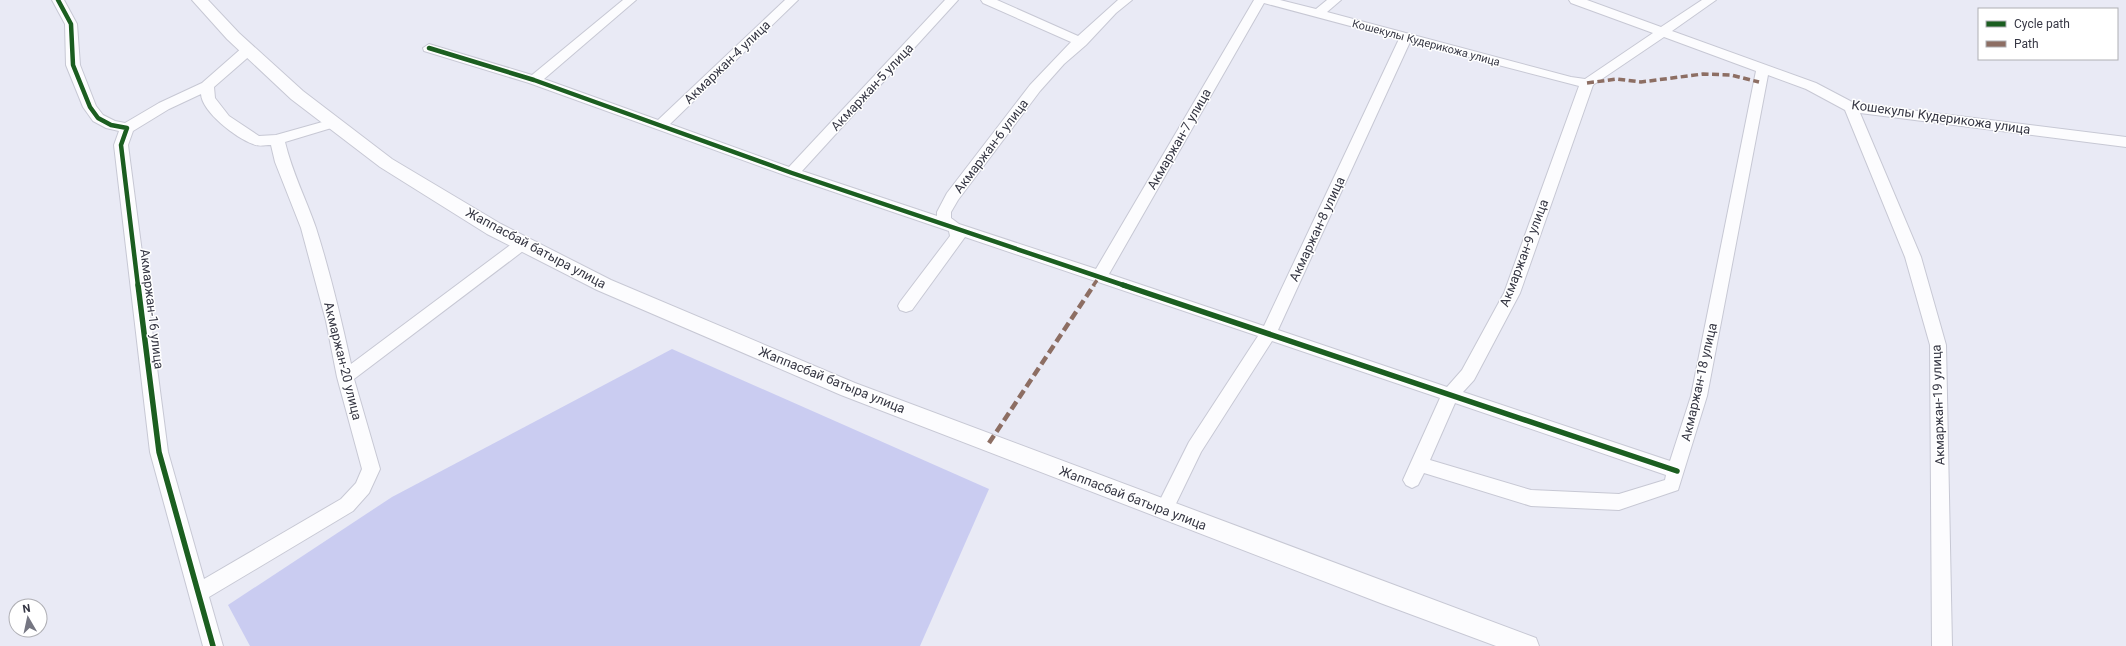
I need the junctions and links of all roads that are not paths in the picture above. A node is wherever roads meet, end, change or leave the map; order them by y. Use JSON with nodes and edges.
{"nodes":[{"id":1,"x":58,"y":0,"type":"edge"},
{"id":2,"x":200,"y":0,"type":"edge"},
{"id":3,"x":630,"y":0,"type":"edge"},
{"id":4,"x":792,"y":0,"type":"edge"},
{"id":5,"x":952,"y":0,"type":"edge"},
{"id":6,"x":987,"y":0,"type":"edge"},
{"id":7,"x":1126,"y":0,"type":"edge"},
{"id":8,"x":1260,"y":0,"type":"edge"},
{"id":9,"x":1266,"y":0,"type":"edge"},
{"id":10,"x":1336,"y":0,"type":"edge"},
{"id":11,"x":1575,"y":0,"type":"edge"},
{"id":12,"x":1710,"y":0,"type":"edge"},
{"id":13,"x":1318,"y":14,"type":"junction"},
{"id":14,"x":1663,"y":33,"type":"junction"},
{"id":15,"x":1406,"y":38,"type":"junction"},
{"id":16,"x":1081,"y":42,"type":"junction"},
{"id":17,"x":429,"y":48,"type":"dead end"},
{"id":18,"x":248,"y":50,"type":"junction"},
{"id":19,"x":1763,"y":69,"type":"junction"},
{"id":20,"x":534,"y":80,"type":"junction"},
{"id":21,"x":1587,"y":82,"type":"junction"},
{"id":22,"x":207,"y":86,"type":"junction"},
{"id":23,"x":1851,"y":106,"type":"junction"},
{"id":24,"x":333,"y":123,"type":"junction"},
{"id":25,"x":661,"y":125,"type":"junction"},
{"id":26,"x":127,"y":128,"type":"junction"},
{"id":27,"x":277,"y":140,"type":"junction"},
{"id":28,"x":2126,"y":142,"type":"edge"},
{"id":29,"x":792,"y":173,"type":"junction"},
{"id":30,"x":956,"y":229,"type":"junction"},
{"id":31,"x":522,"y":244,"type":"junction"},
{"id":32,"x":1099,"y":277,"type":"junction"},
{"id":33,"x":906,"y":306,"type":"dead end"},
{"id":34,"x":1269,"y":332,"type":"junction"},
{"id":35,"x":345,"y":377,"type":"junction"},
{"id":36,"x":1450,"y":395,"type":"junction"},
{"id":37,"x":1419,"y":464,"type":"junction"},
{"id":38,"x":1677,"y":471,"type":"junction"},
{"id":39,"x":1412,"y":480,"type":"dead end"},
{"id":40,"x":1164,"y":510,"type":"junction"},
{"id":41,"x":198,"y":593,"type":"junction"},
{"id":42,"x":213,"y":646,"type":"edge"},
{"id":43,"x":1527,"y":646,"type":"edge"},
{"id":44,"x":1942,"y":646,"type":"edge"}],
"edges":[{"from":1,"to":26,"type":"street"},
{"from":2,"to":18,"type":"main road","name":"Жаппасбай батыра улица"},
{"from":3,"to":20,"type":"street"},
{"from":4,"to":25,"type":"street","name":"Акмаржан-4 улица"},
{"from":5,"to":29,"type":"street","name":"Акмаржан-5 улица"},
{"from":6,"to":16,"type":"street"},
{"from":7,"to":16,"type":"street","name":"Акмаржан-6 улица"},
{"from":8,"to":32,"type":"street","name":"Акмаржан-7 улица"},
{"from":9,"to":13,"type":"street","name":"Кошекулы Кудерикожа улица"},
{"from":10,"to":13,"type":"street"},
{"from":11,"to":14,"type":"street","name":"Кошекулы Кудерикожа улица"},
{"from":12,"to":14,"type":"street"},
{"from":13,"to":15,"type":"street","name":"Кошекулы Кудерикожа улица"},
{"from":14,"to":19,"type":"street","name":"Кошекулы Кудерикожа улица"},
{"from":14,"to":21,"type":"street"},
{"from":15,"to":21,"type":"street","name":"Кошекулы Кудерикожа улица"},
{"from":15,"to":34,"type":"street","name":"Акмаржан-8 улица"},
{"from":16,"to":30,"type":"street","name":"Акмаржан-6 улица"},
{"from":17,"to":20,"type":"street"},
{"from":18,"to":22,"type":"street"},
{"from":18,"to":24,"type":"main road","name":"Жаппасбай батыра улица"},
{"from":19,"to":23,"type":"street","name":"Кошекулы Кудерикожа улица"},
{"from":19,"to":38,"type":"street","name":"Акмаржан-18 улица"},
{"from":20,"to":25,"type":"street"},
{"from":21,"to":36,"type":"street","name":"Акмаржан-9 улица"},
{"from":22,"to":26,"type":"street"},
{"from":22,"to":27,"type":"street"},
{"from":23,"to":28,"type":"street","name":"Кошекулы Кудерикожа улица"},
{"from":23,"to":44,"type":"street","name":"Акмаржан-19 улица"},
{"from":24,"to":27,"type":"street"},
{"from":24,"to":31,"type":"main road","name":"Жаппасбай батыра улица"},
{"from":25,"to":29,"type":"street"},
{"from":26,"to":41,"type":"street","name":"Акмаржан-16 улица"},
{"from":27,"to":35,"type":"street","name":"Акмаржан-20 улица"},
{"from":29,"to":30,"type":"street"},
{"from":30,"to":32,"type":"street"},
{"from":30,"to":33,"type":"street"},
{"from":31,"to":35,"type":"street"},
{"from":31,"to":40,"type":"main road","name":"Жаппасбай батыра улица"},
{"from":32,"to":34,"type":"street"},
{"from":34,"to":36,"type":"street"},
{"from":34,"to":40,"type":"street","name":"Акмаржан-8 улица"},
{"from":35,"to":41,"type":"street","name":"Акмаржан-20 улица"},
{"from":36,"to":37,"type":"street","name":"Акмаржан-9 улица"},
{"from":36,"to":38,"type":"street"},
{"from":37,"to":38,"type":"street","name":"Акмаржан-18 улица"},
{"from":37,"to":39,"type":"street","name":"Акмаржан-9 улица"},
{"from":40,"to":43,"type":"main road","name":"Жаппасбай батыра улица"},
{"from":41,"to":42,"type":"street","name":"Акмаржан-16 улица"}]}
